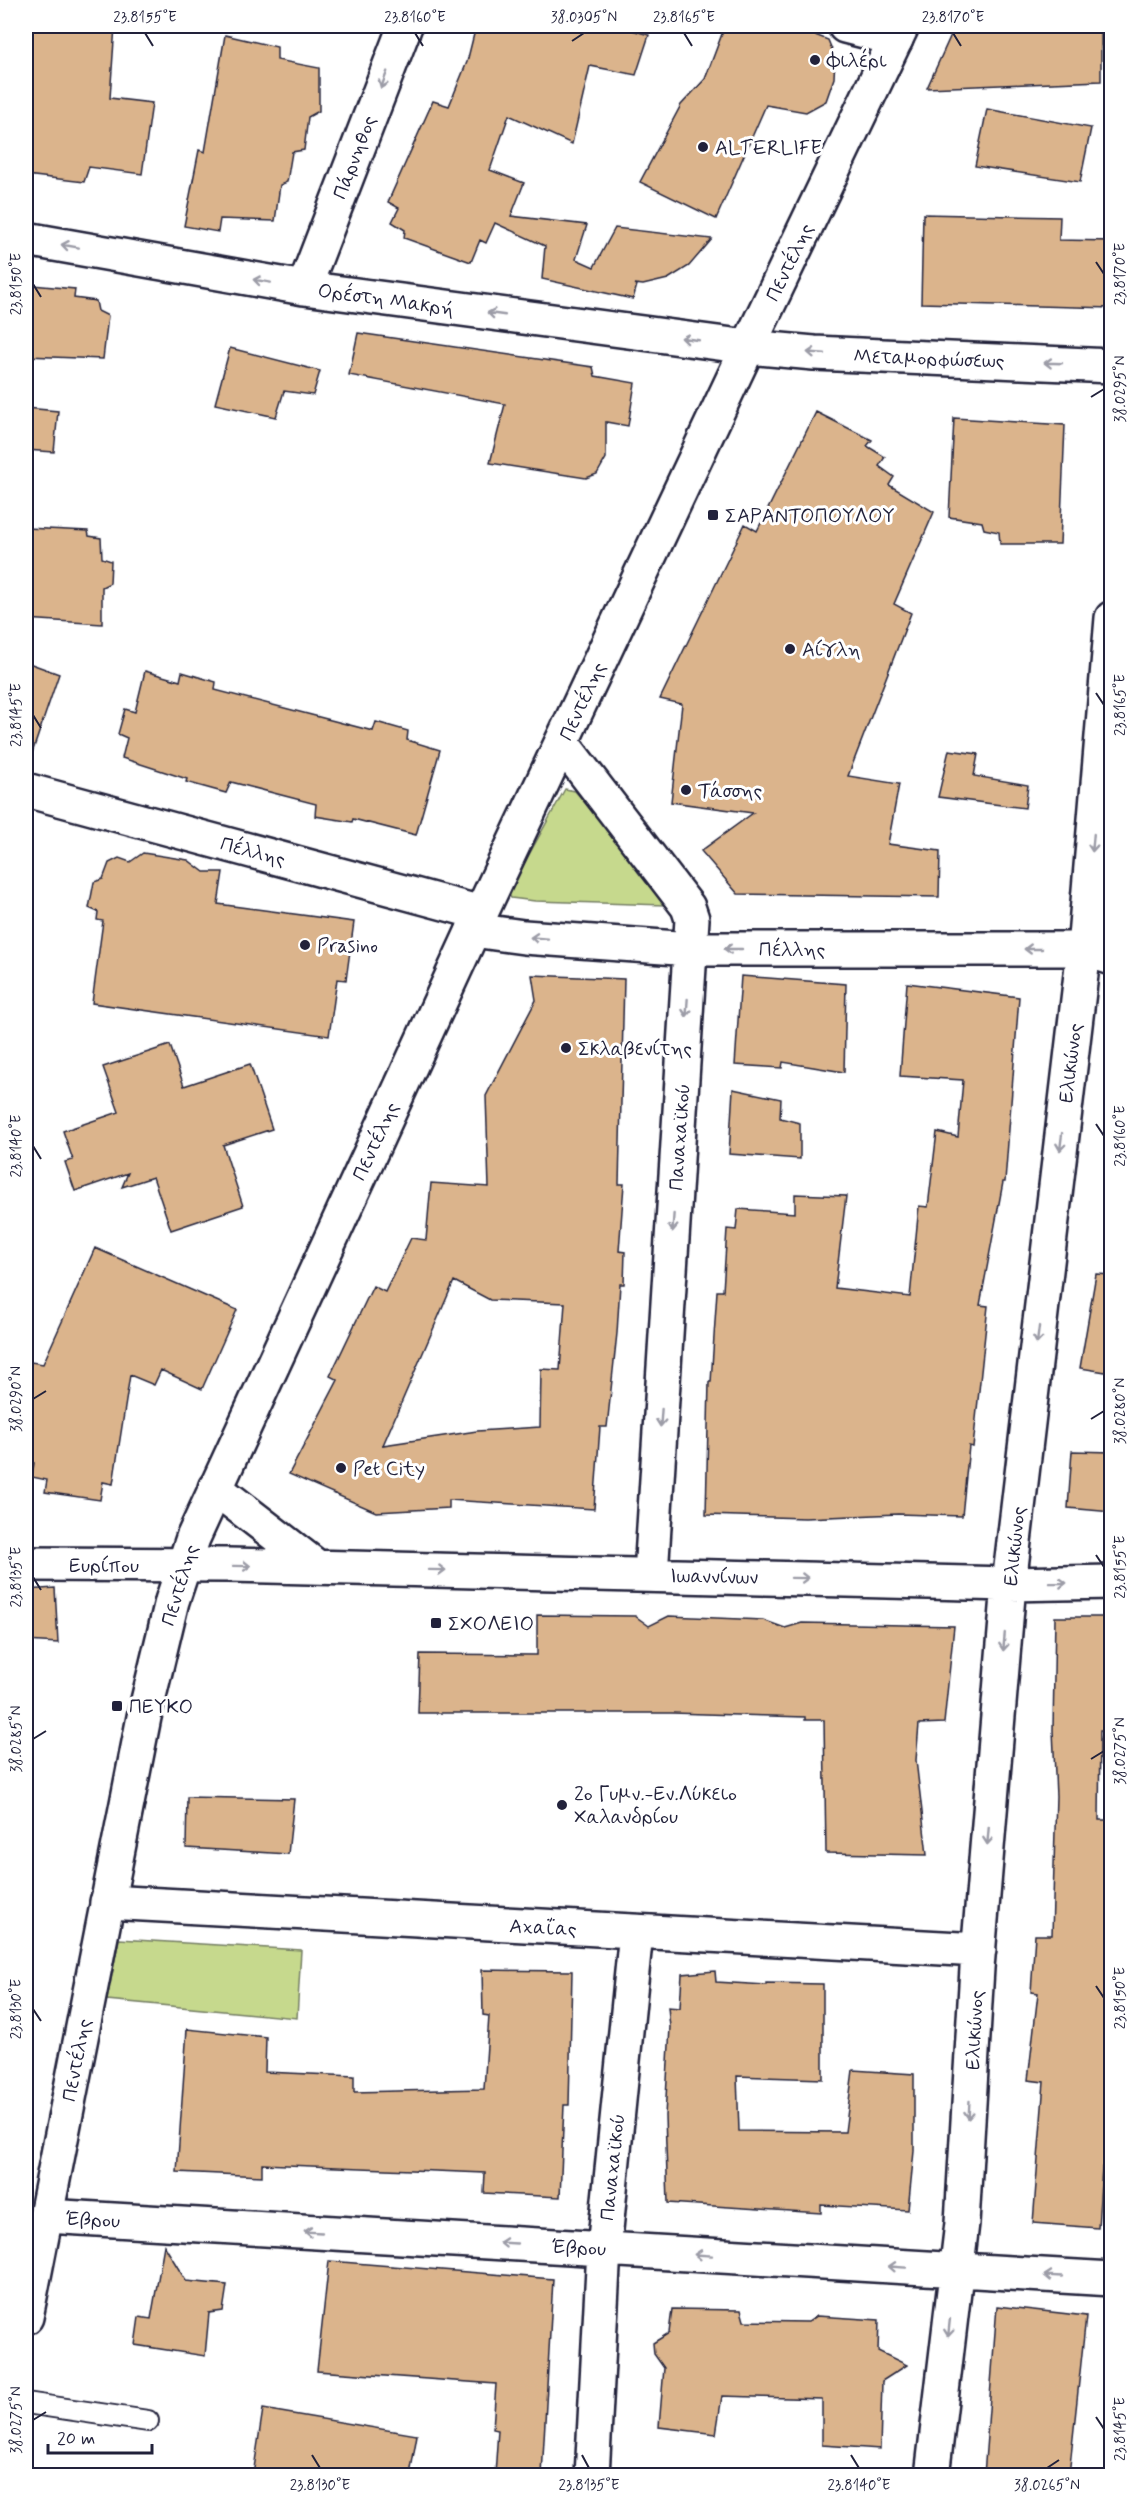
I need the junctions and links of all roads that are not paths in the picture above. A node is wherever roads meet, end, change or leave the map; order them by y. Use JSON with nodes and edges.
{"nodes":[{"id":1,"x":405,"y":26,"type":"edge"},
{"id":2,"x":845,"y":26,"type":"edge"},
{"id":3,"x":899,"y":32,"type":"edge"},
{"id":4,"x":26,"y":239,"type":"edge"},
{"id":5,"x":304,"y":288,"type":"junction"},
{"id":6,"x":748,"y":347,"type":"junction"},
{"id":7,"x":1112,"y":366,"type":"edge"},
{"id":8,"x":1112,"y":618,"type":"edge"},
{"id":9,"x":562,"y":743,"type":"junction"},
{"id":10,"x":26,"y":790,"type":"edge"},
{"id":11,"x":477,"y":922,"type":"junction"},
{"id":12,"x":691,"y":949,"type":"junction"},
{"id":13,"x":1098,"y":954,"type":"edge"},
{"id":14,"x":214,"y":1488,"type":"junction"},
{"id":15,"x":26,"y":1564,"type":"edge"},
{"id":16,"x":183,"y":1566,"type":"junction"},
{"id":17,"x":317,"y":1567,"type":"junction"},
{"id":18,"x":651,"y":1575,"type":"junction"},
{"id":19,"x":1112,"y":1582,"type":"edge"},
{"id":20,"x":1009,"y":1584,"type":"junction"},
{"id":21,"x":107,"y":1902,"type":"junction"},
{"id":22,"x":636,"y":1932,"type":"junction"},
{"id":23,"x":979,"y":1950,"type":"junction"},
{"id":24,"x":46,"y":2217,"type":"junction"},
{"id":25,"x":604,"y":2249,"type":"junction"},
{"id":26,"x":956,"y":2270,"type":"junction"},
{"id":27,"x":1112,"y":2279,"type":"edge"},
{"id":28,"x":26,"y":2317,"type":"edge"},
{"id":29,"x":26,"y":2403,"type":"edge"},
{"id":30,"x":147,"y":2421,"type":"dead end"},
{"id":31,"x":592,"y":2475,"type":"edge"},
{"id":32,"x":932,"y":2475,"type":"edge"}],
"edges":[{"from":1,"to":5,"type":"street","name":"Πάρνηθος","one_way":true},
{"from":2,"to":3,"type":"street"},
{"from":3,"to":6,"type":"street","name":"Πεντέλης"},
{"from":5,"to":4,"type":"street","name":"Ορέστη Μακρή","one_way":true},
{"from":6,"to":5,"type":"street","name":"Ορέστη Μακρή","one_way":true},
{"from":7,"to":6,"type":"street","name":"Μεταμορφώσεως","one_way":true},
{"from":6,"to":9,"type":"street","name":"Πεντέλης"},
{"from":8,"to":13,"type":"street","name":"Ελικώνος","one_way":true},
{"from":9,"to":11,"type":"street","name":"Πεντέλης"},
{"from":9,"to":12,"type":"street","name":"Παναχαϊκού"},
{"from":10,"to":11,"type":"street","name":"Πέλλης"},
{"from":12,"to":11,"type":"street","name":"Πέλλης","one_way":true},
{"from":11,"to":14,"type":"street","name":"Πεντέλης"},
{"from":13,"to":12,"type":"street","name":"Πέλλης","one_way":true},
{"from":12,"to":18,"type":"street","name":"Παναχαϊκού","one_way":true},
{"from":13,"to":20,"type":"street","name":"Ελικώνος","one_way":true},
{"from":14,"to":16,"type":"street","name":"Πεντέλης"},
{"from":14,"to":17,"type":"street"},
{"from":15,"to":16,"type":"street","name":"Ευρίπου"},
{"from":16,"to":17,"type":"street","name":"Ιωαννίνων","one_way":true},
{"from":16,"to":21,"type":"street","name":"Πεντέλης"},
{"from":17,"to":18,"type":"street","name":"Ιωαννίνων","one_way":true},
{"from":18,"to":20,"type":"street","name":"Ιωαννίνων","one_way":true},
{"from":20,"to":19,"type":"street","name":"Ιωαννίνων","one_way":true},
{"from":20,"to":23,"type":"street","name":"Ελικώνος","one_way":true},
{"from":21,"to":22,"type":"street","name":"Αχαΐας"},
{"from":21,"to":24,"type":"street","name":"Πεντέλης"},
{"from":22,"to":23,"type":"street","name":"Αχαΐας"},
{"from":22,"to":25,"type":"street","name":"Παναχαϊκού"},
{"from":23,"to":26,"type":"street","name":"Ελικώνος","one_way":true},
{"from":25,"to":24,"type":"street","name":"Έβρου","one_way":true},
{"from":24,"to":28,"type":"street","name":"Πεντέλης"},
{"from":26,"to":25,"type":"street","name":"Έβρου","one_way":true},
{"from":25,"to":31,"type":"street","name":"Παναχαϊκού"},
{"from":27,"to":26,"type":"street","name":"Έβρου","one_way":true},
{"from":26,"to":32,"type":"street","name":"Ελικώνος","one_way":true},
{"from":29,"to":30,"type":"lane"}]}
